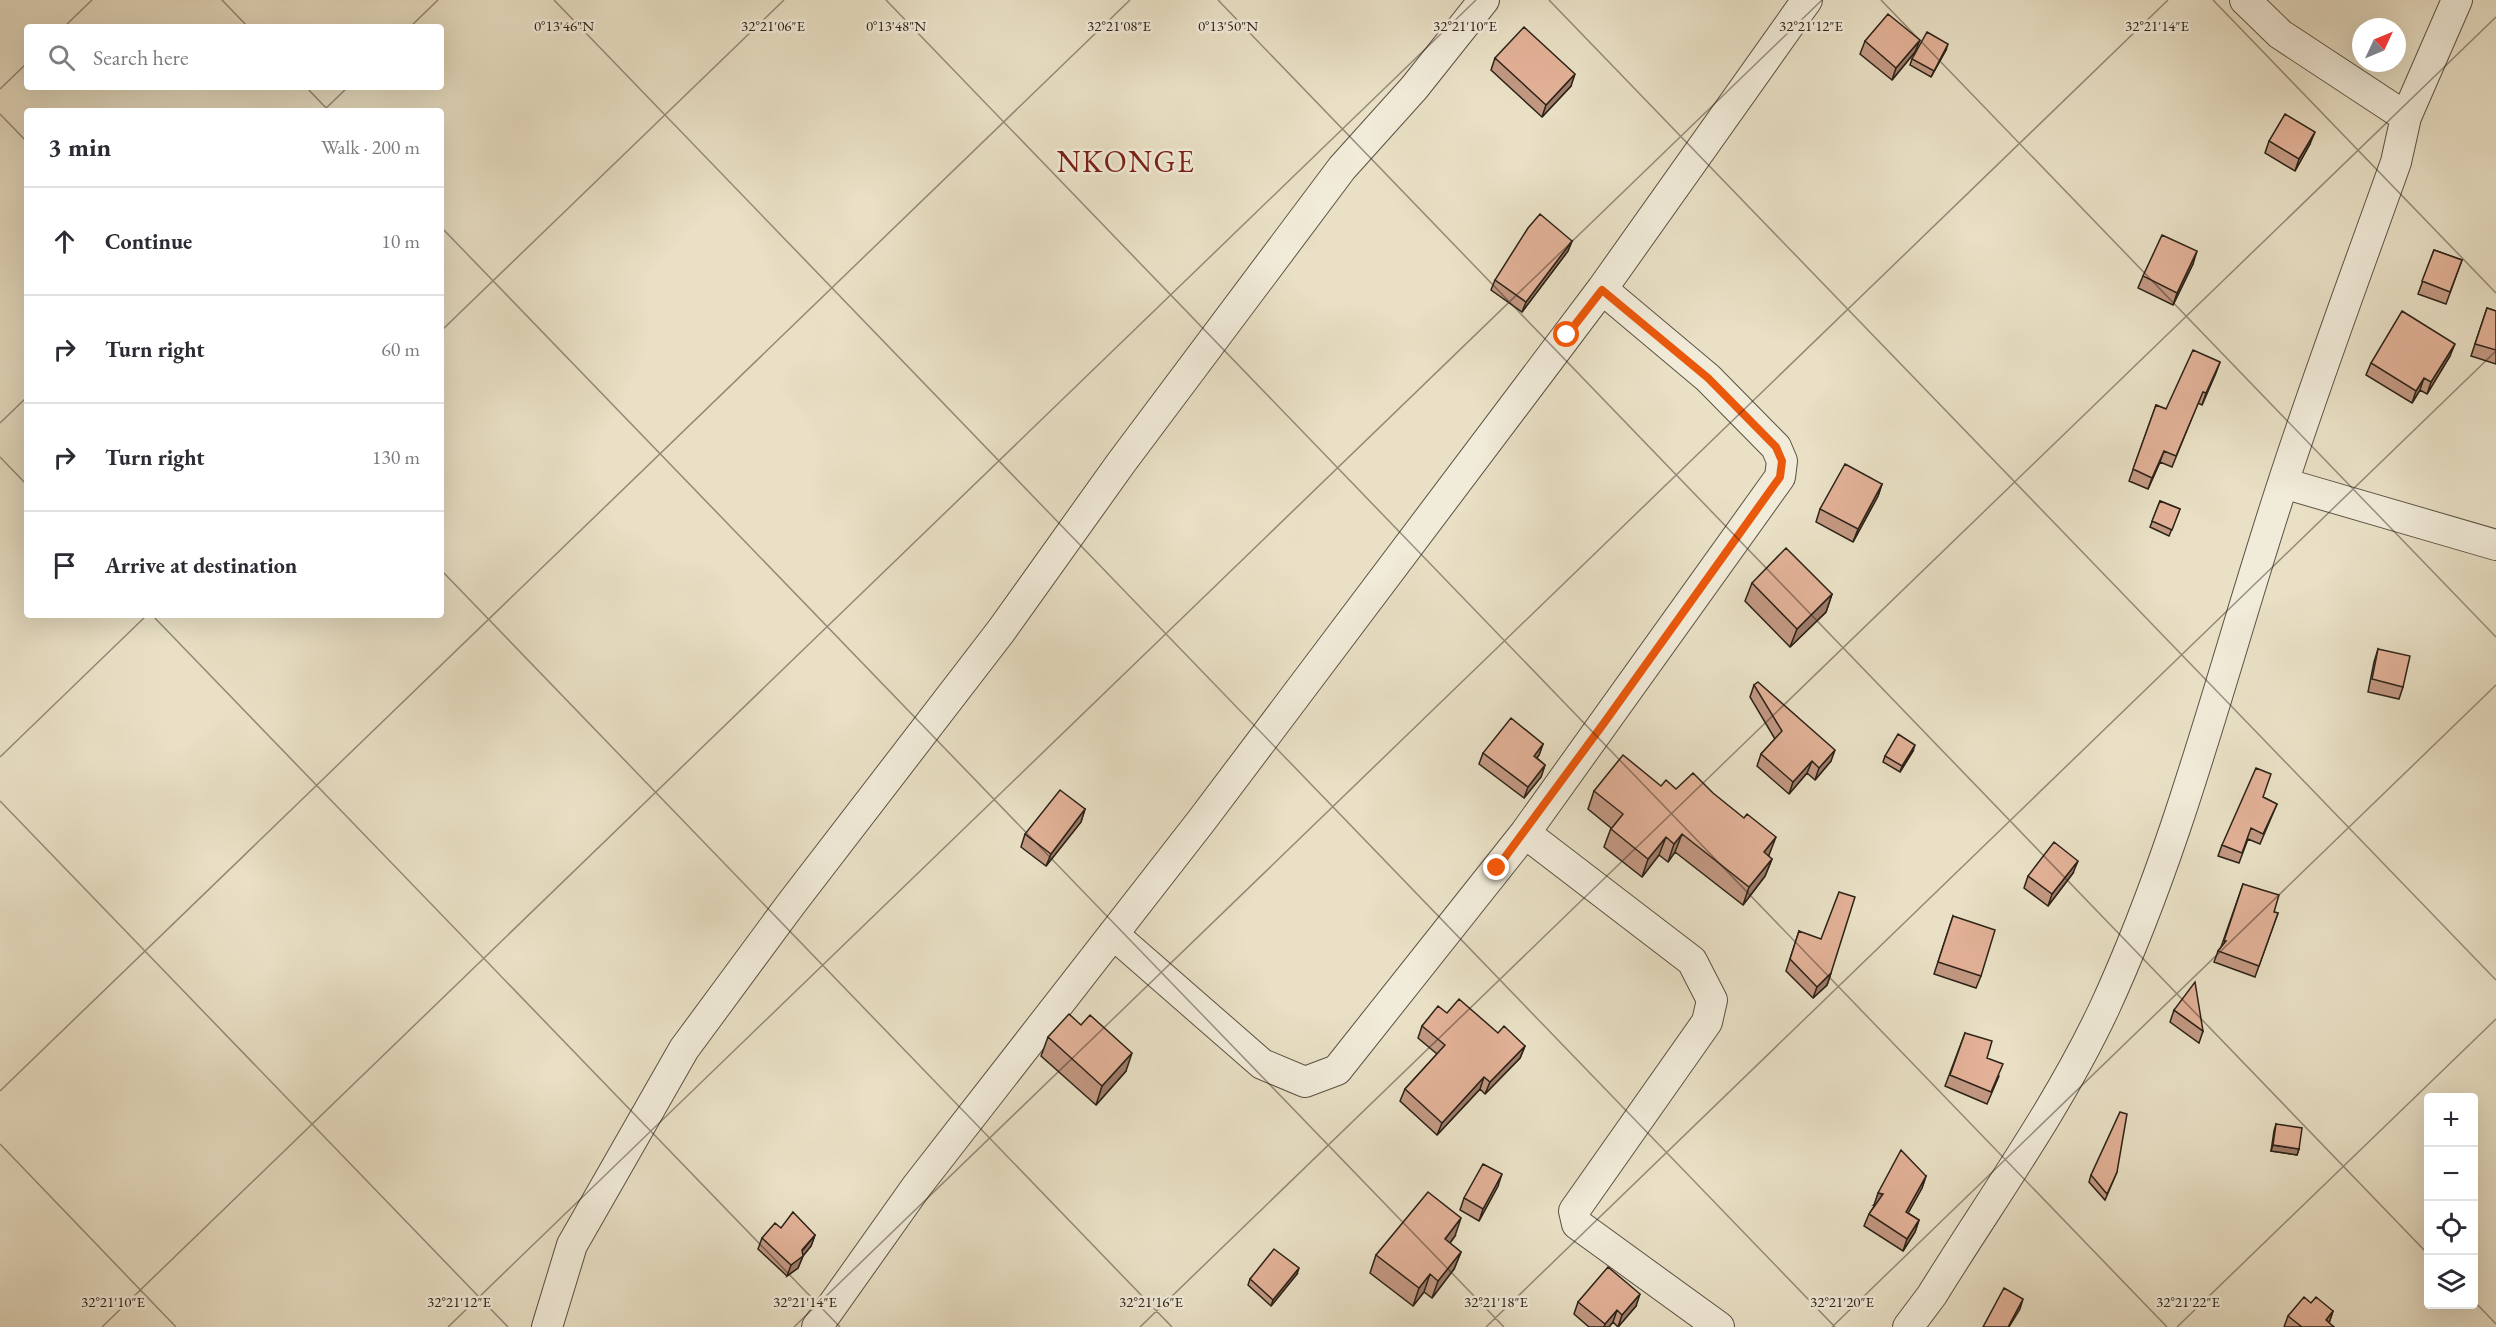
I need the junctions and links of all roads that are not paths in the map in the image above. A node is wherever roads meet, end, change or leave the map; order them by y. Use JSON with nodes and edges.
{"nodes":[{"id":1,"x":1484,"y":0,"type":"edge"},
{"id":2,"x":2246,"y":0,"type":"edge"},
{"id":3,"x":2457,"y":0,"type":"edge"},
{"id":4,"x":1800,"y":3,"type":"edge"},
{"id":5,"x":2406,"y":117,"type":"junction"},
{"id":6,"x":1602,"y":290,"type":"junction"},
{"id":7,"x":2283,"y":483,"type":"junction"},
{"id":8,"x":2496,"y":544,"type":"edge"},
{"id":9,"x":1525,"y":833,"type":"junction"},
{"id":10,"x":1113,"y":934,"type":"junction"},
{"id":11,"x":547,"y":1327,"type":"edge"},
{"id":12,"x":817,"y":1327,"type":"edge"},
{"id":13,"x":1719,"y":1327,"type":"edge"},
{"id":14,"x":1908,"y":1327,"type":"edge"}],
"edges":[{"from":1,"to":11,"type":"street"},
{"from":2,"to":5,"type":"street"},
{"from":3,"to":5,"type":"street"},
{"from":4,"to":6,"type":"street"},
{"from":5,"to":7,"type":"street"},
{"from":6,"to":9,"type":"street"},
{"from":6,"to":10,"type":"street"},
{"from":7,"to":8,"type":"street"},
{"from":7,"to":14,"type":"street"},
{"from":9,"to":10,"type":"street"},
{"from":9,"to":13,"type":"street"},
{"from":10,"to":12,"type":"street"}]}
